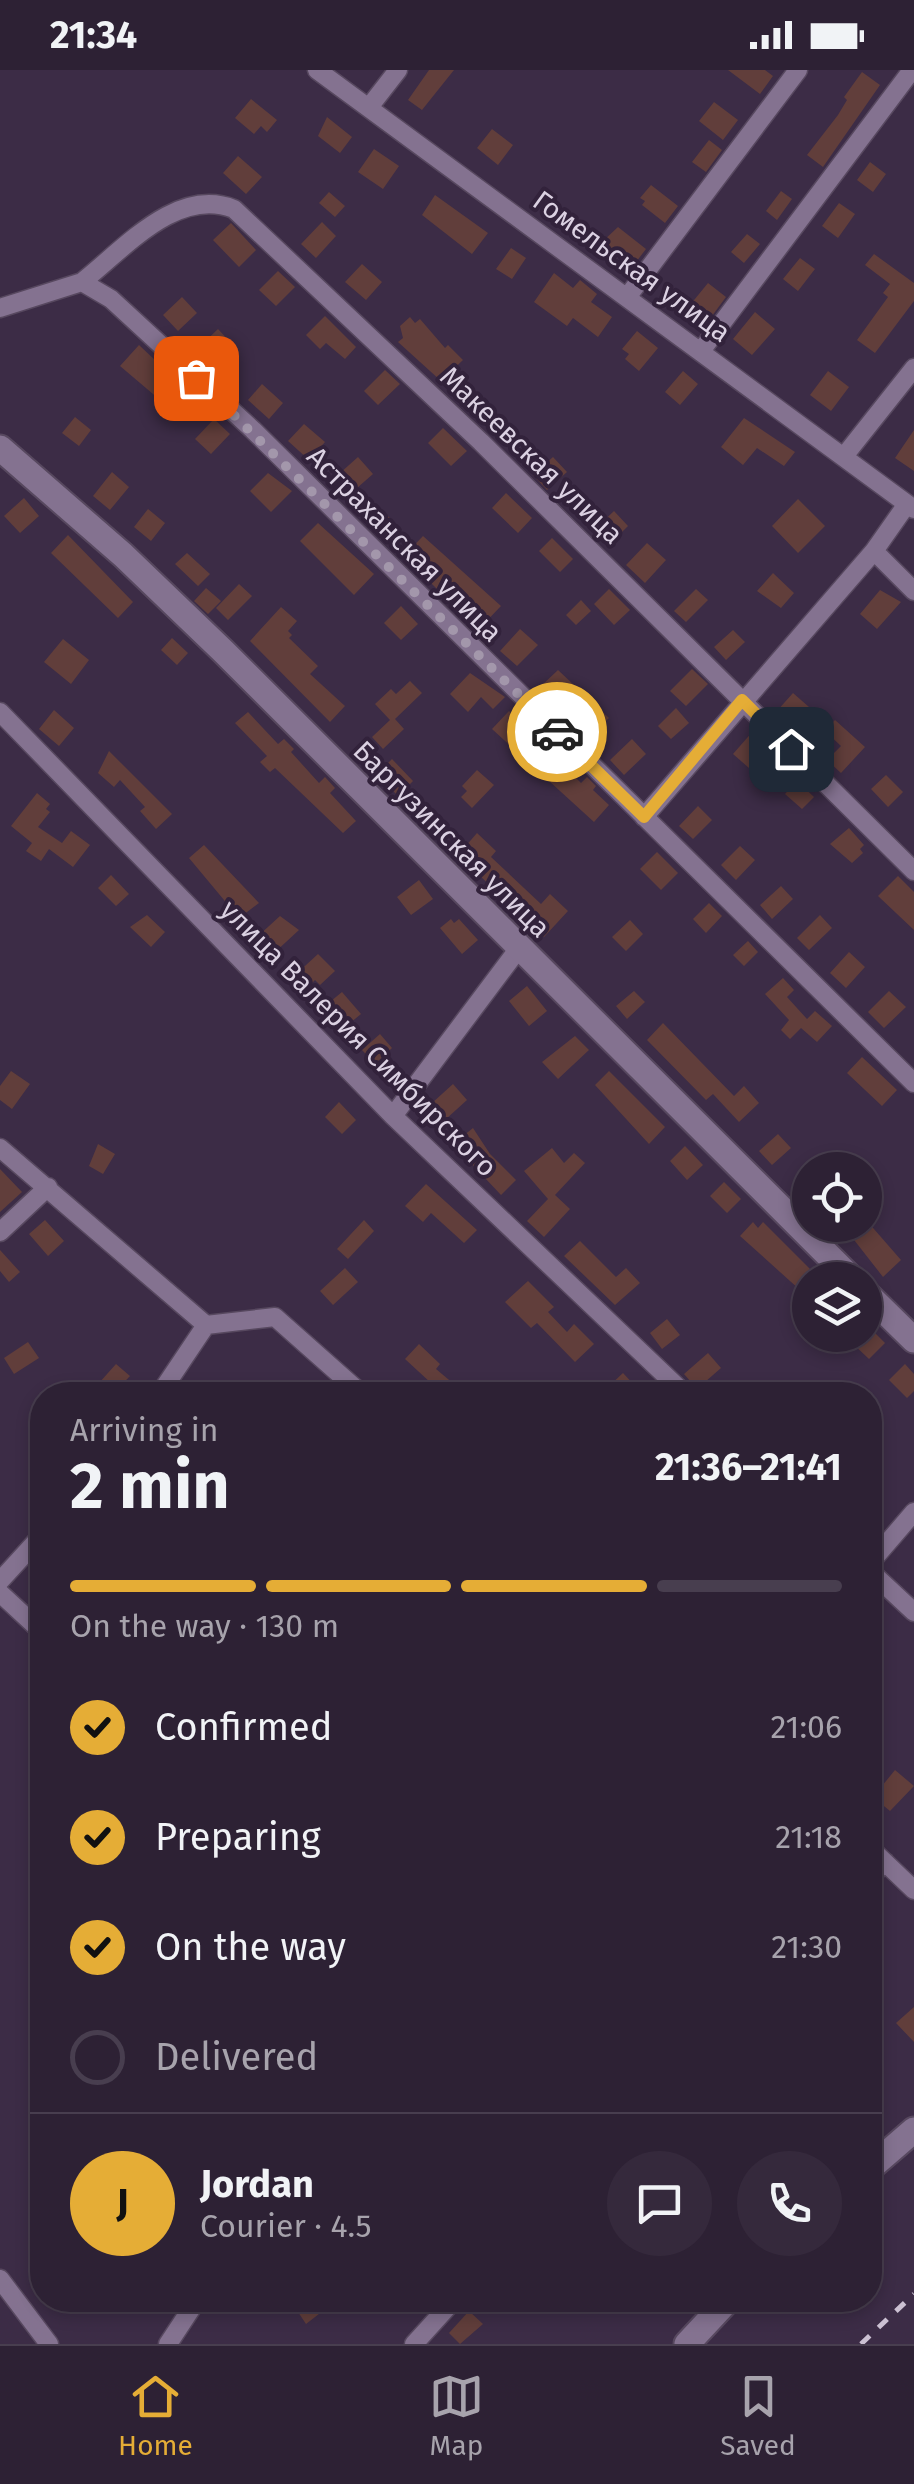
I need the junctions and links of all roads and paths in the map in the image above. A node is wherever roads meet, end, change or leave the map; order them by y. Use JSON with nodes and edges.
{"nodes":[{"id":1,"x":317,"y":70,"type":"edge"},
{"id":2,"x":398,"y":70,"type":"edge"},
{"id":3,"x":798,"y":70,"type":"edge"},
{"id":4,"x":910,"y":73,"type":"edge"},
{"id":5,"x":370,"y":106,"type":"junction"},
{"id":6,"x":82,"y":282,"type":"junction"},
{"id":7,"x":628,"y":296,"type":"junction"},
{"id":8,"x":0,"y":308,"type":"edge"},
{"id":9,"x":701,"y":351,"type":"junction"},
{"id":10,"x":914,"y":368,"type":"edge"},
{"id":11,"x":0,"y":448,"type":"edge"},
{"id":12,"x":844,"y":455,"type":"junction"},
{"id":13,"x":911,"y":506,"type":"edge"},
{"id":14,"x":874,"y":551,"type":"junction"},
{"id":15,"x":914,"y":591,"type":"edge"},
{"id":16,"x":742,"y":700,"type":"junction"},
{"id":17,"x":0,"y":712,"type":"edge"},
{"id":18,"x":644,"y":817,"type":"junction"},
{"id":19,"x":914,"y":871,"type":"edge"},
{"id":20,"x":519,"y":948,"type":"junction"},
{"id":21,"x":914,"y":1083,"type":"edge"},
{"id":22,"x":393,"y":1116,"type":"junction"},
{"id":23,"x":0,"y":1148,"type":"edge"},
{"id":24,"x":48,"y":1186,"type":"junction"},
{"id":25,"x":0,"y":1232,"type":"edge"},
{"id":26,"x":835,"y":1262,"type":"edge"},
{"id":27,"x":882,"y":1309,"type":"edge"},
{"id":28,"x":206,"y":1325,"type":"junction"},
{"id":29,"x":914,"y":1340,"type":"edge"},
{"id":30,"x":168,"y":1382,"type":"edge"},
{"id":31,"x":349,"y":1382,"type":"edge"},
{"id":32,"x":672,"y":1382,"type":"edge"},
{"id":33,"x":914,"y":1512,"type":"edge"},
{"id":34,"x":30,"y":1547,"type":"edge"},
{"id":35,"x":882,"y":1549,"type":"edge"},
{"id":36,"x":0,"y":1581,"type":"edge"},
{"id":37,"x":882,"y":1582,"type":"edge"},
{"id":38,"x":0,"y":1594,"type":"edge"},
{"id":39,"x":914,"y":1612,"type":"edge"},
{"id":40,"x":30,"y":1621,"type":"edge"},
{"id":41,"x":882,"y":1858,"type":"edge"},
{"id":42,"x":886,"y":1862,"type":"junction"},
{"id":43,"x":882,"y":1866,"type":"edge"},
{"id":44,"x":914,"y":1890,"type":"edge"},
{"id":45,"x":914,"y":2130,"type":"edge"},
{"id":46,"x":882,"y":2158,"type":"edge"},
{"id":47,"x":0,"y":2278,"type":"edge"},
{"id":48,"x":188,"y":2312,"type":"edge"},
{"id":49,"x":443,"y":2312,"type":"edge"},
{"id":50,"x":717,"y":2312,"type":"edge"},
{"id":51,"x":49,"y":2344,"type":"edge"},
{"id":52,"x":168,"y":2344,"type":"edge"},
{"id":53,"x":414,"y":2344,"type":"edge"},
{"id":54,"x":687,"y":2344,"type":"edge"}],
"edges":[{"from":1,"to":5,"type":"street","name":"Гомельская улица"},
{"from":2,"to":5,"type":"street"},
{"from":3,"to":7,"type":"street"},
{"from":4,"to":9,"type":"street"},
{"from":5,"to":7,"type":"street","name":"Гомельская улица"},
{"from":6,"to":8,"type":"street"},
{"from":6,"to":16,"type":"street","name":"Макеевская улица"},
{"from":6,"to":18,"type":"street","name":"Астраханская улица"},
{"from":7,"to":9,"type":"street","name":"Гомельская улица"},
{"from":9,"to":12,"type":"street","name":"Гомельская улица"},
{"from":10,"to":12,"type":"street"},
{"from":11,"to":20,"type":"street","name":"Баргузинская улица"},
{"from":12,"to":13,"type":"street","name":"Гомельская улица"},
{"from":13,"to":14,"type":"street"},
{"from":14,"to":15,"type":"street"},
{"from":14,"to":16,"type":"street"},
{"from":16,"to":18,"type":"street"},
{"from":16,"to":19,"type":"street","name":"Макеевская улица"},
{"from":17,"to":22,"type":"street","name":"улица Валерия Симбирского"},
{"from":18,"to":21,"type":"street","name":"Астраханская улица"},
{"from":20,"to":22,"type":"street"},
{"from":20,"to":26,"type":"street","name":"Баргузинская улица"},
{"from":22,"to":32,"type":"street","name":"улица Валерия Симбирского"},
{"from":23,"to":24,"type":"street"},
{"from":24,"to":25,"type":"street"},
{"from":24,"to":28,"type":"street"},
{"from":27,"to":29,"type":"street"},
{"from":28,"to":30,"type":"street"},
{"from":28,"to":31,"type":"street"},
{"from":33,"to":35,"type":"street"},
{"from":34,"to":36,"type":"street"},
{"from":37,"to":39,"type":"street"},
{"from":38,"to":40,"type":"street"},
{"from":41,"to":42,"type":"street"},
{"from":42,"to":43,"type":"street"},
{"from":42,"to":44,"type":"street"},
{"from":45,"to":46,"type":"street"},
{"from":47,"to":51,"type":"street"},
{"from":48,"to":52,"type":"street"},
{"from":49,"to":53,"type":"street"},
{"from":50,"to":54,"type":"street"}]}
